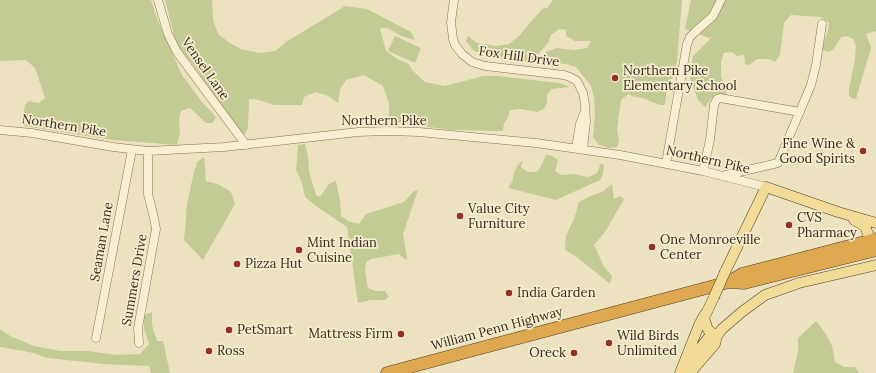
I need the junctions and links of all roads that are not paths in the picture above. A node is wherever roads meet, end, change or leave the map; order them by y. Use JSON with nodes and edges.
{"nodes":[{"id":1,"x":158,"y":0,"type":"edge"},
{"id":2,"x":454,"y":0,"type":"edge"},
{"id":3,"x":721,"y":0,"type":"edge"},
{"id":4,"x":822,"y":24,"type":"dead end"},
{"id":5,"x":800,"y":112,"type":"junction"},
{"id":6,"x":0,"y":130,"type":"edge"},
{"id":7,"x":246,"y":145,"type":"junction"},
{"id":8,"x":580,"y":149,"type":"junction"},
{"id":9,"x":132,"y":150,"type":"junction"},
{"id":10,"x":148,"y":151,"type":"junction"},
{"id":11,"x":666,"y":163,"type":"junction"},
{"id":12,"x":703,"y":171,"type":"junction"},
{"id":13,"x":725,"y":176,"type":"junction"},
{"id":14,"x":766,"y":187,"type":"junction"},
{"id":15,"x":838,"y":212,"type":"junction"},
{"id":16,"x":872,"y":221,"type":"edge"},
{"id":17,"x":875,"y":243,"type":"edge"},
{"id":18,"x":876,"y":264,"type":"edge"},
{"id":19,"x":727,"y":277,"type":"junction"},
{"id":20,"x":714,"y":297,"type":"junction"},
{"id":21,"x":705,"y":314,"type":"junction"},
{"id":22,"x":717,"y":336,"type":"junction"},
{"id":23,"x":96,"y":338,"type":"dead end"},
{"id":24,"x":139,"y":342,"type":"dead end"},
{"id":25,"x":387,"y":373,"type":"edge"},
{"id":26,"x":680,"y":373,"type":"edge"},
{"id":27,"x":690,"y":373,"type":"edge"}],
"edges":[{"from":1,"to":7,"type":"street","name":"Vensel Lane"},
{"from":2,"to":8,"type":"street","name":"Fox Hill Drive"},
{"from":3,"to":11,"type":"street"},
{"from":4,"to":5,"type":"street"},
{"from":5,"to":12,"type":"street"},
{"from":5,"to":13,"type":"street"},
{"from":6,"to":9,"type":"street","name":"Northern Pike"},
{"from":7,"to":8,"type":"street","name":"Northern Pike"},
{"from":7,"to":10,"type":"street","name":"Northern Pike"},
{"from":8,"to":11,"type":"street","name":"Northern Pike"},
{"from":9,"to":10,"type":"street","name":"Northern Pike"},
{"from":9,"to":23,"type":"street","name":"Seaman Lane"},
{"from":10,"to":24,"type":"street","name":"Summers Drive"},
{"from":11,"to":12,"type":"street","name":"Northern Pike"},
{"from":12,"to":13,"type":"street","name":"Northern Pike"},
{"from":13,"to":14,"type":"street","name":"Northern Pike"},
{"from":14,"to":15,"type":"main road","name":"Northern Pike"},
{"from":14,"to":19,"type":"main road"},
{"from":15,"to":16,"type":"main road","name":"Northern Pike"},
{"from":15,"to":17,"type":"main road","name":"Northern Pike"},
{"from":16,"to":17,"type":"main road","name":"Northern Pike"},
{"from":17,"to":19,"type":"highway","name":"William Penn Highway"},
{"from":18,"to":22,"type":"main road"},
{"from":19,"to":20,"type":"main road","bridge":true},
{"from":19,"to":25,"type":"highway","name":"William Penn Highway"},
{"from":20,"to":21,"type":"main road"},
{"from":20,"to":22,"type":"main road"},
{"from":21,"to":22,"type":"main road"},
{"from":21,"to":26,"type":"main road"},
{"from":22,"to":26,"type":"main road"},
{"from":22,"to":27,"type":"main road"}]}
